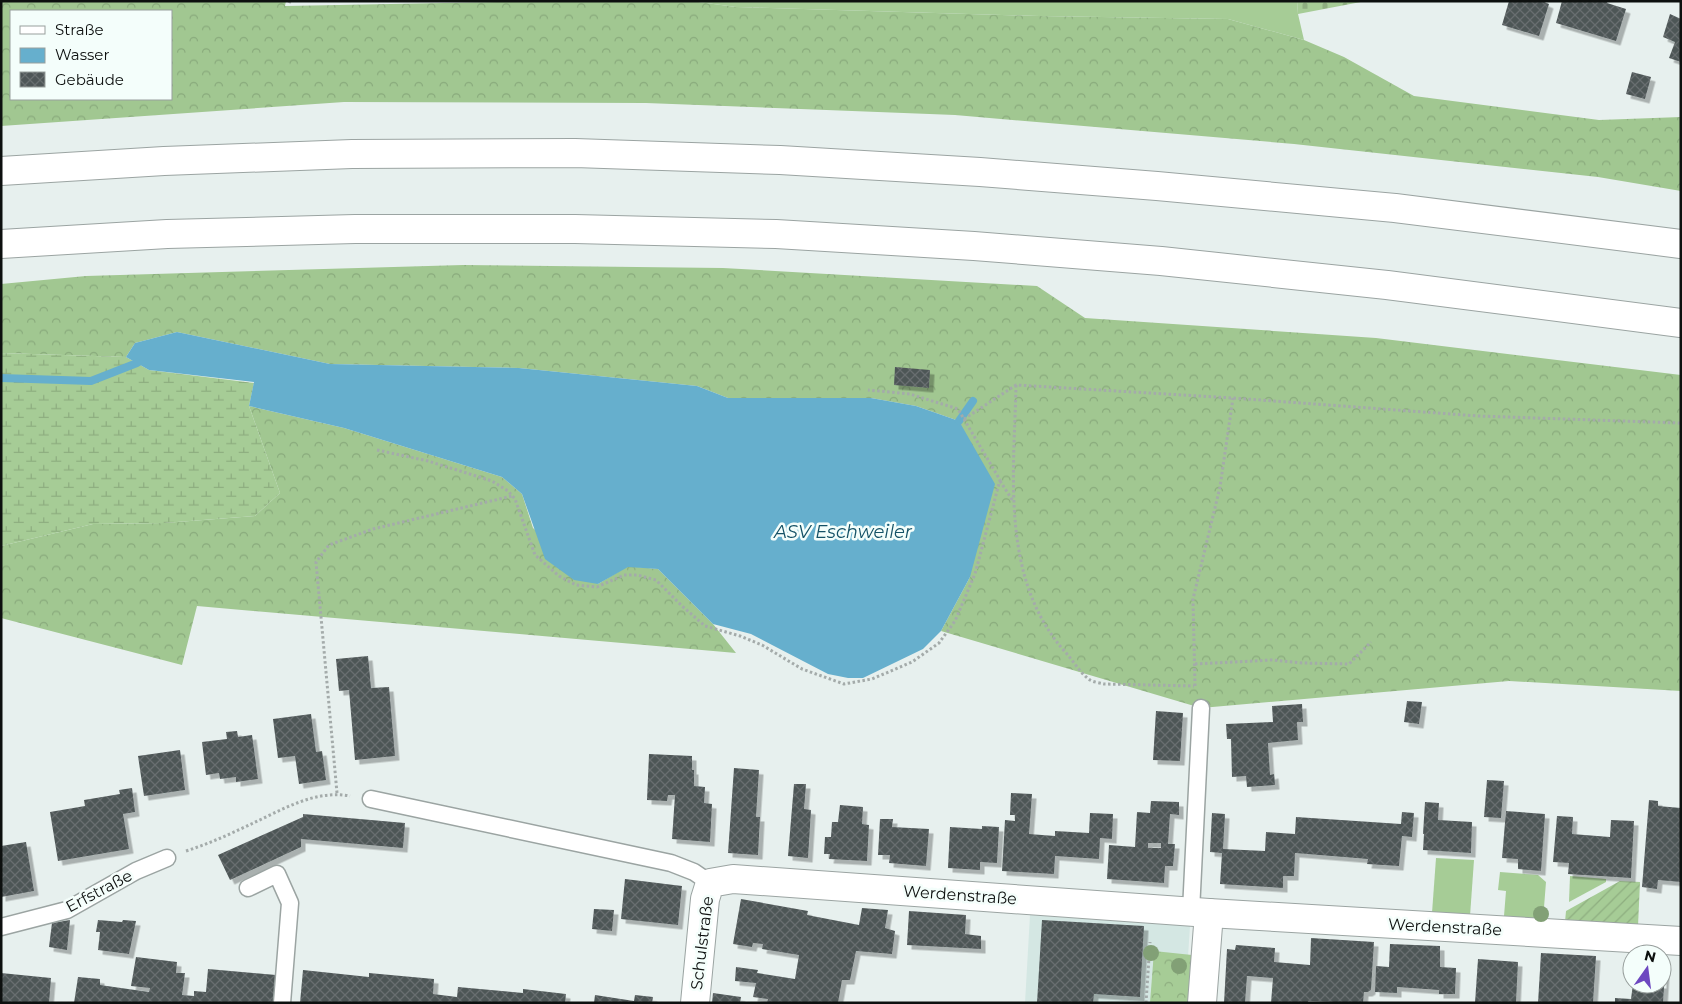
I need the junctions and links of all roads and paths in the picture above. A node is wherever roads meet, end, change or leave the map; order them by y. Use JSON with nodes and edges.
{"nodes":[{"id":1,"x":1,"y":171,"type":"edge"},
{"id":2,"x":1,"y":244,"type":"edge"},
{"id":3,"x":1681,"y":244,"type":"edge"},
{"id":4,"x":1681,"y":323,"type":"edge"},
{"id":5,"x":1016,"y":385,"type":"junction"},
{"id":6,"x":868,"y":390,"type":"dead end"},
{"id":7,"x":1234,"y":398,"type":"junction"},
{"id":8,"x":964,"y":419,"type":"junction"},
{"id":9,"x":1681,"y":423,"type":"edge"},
{"id":10,"x":377,"y":450,"type":"dead end"},
{"id":11,"x":1000,"y":480,"type":"junction"},
{"id":12,"x":512,"y":496,"type":"junction"},
{"id":13,"x":1013,"y":501,"type":"junction"},
{"id":14,"x":1371,"y":642,"type":"dead end"},
{"id":15,"x":1195,"y":664,"type":"junction"},
{"id":16,"x":1194,"y":686,"type":"junction"},
{"id":17,"x":1201,"y":708,"type":"joint"},
{"id":18,"x":337,"y":793,"type":"junction"},
{"id":19,"x":371,"y":799,"type":"joint"},
{"id":20,"x":211,"y":842,"type":"dead end"},
{"id":21,"x":167,"y":858,"type":"dead end"},
{"id":22,"x":710,"y":883,"type":"junction"},
{"id":23,"x":248,"y":888,"type":"dead end"},
{"id":24,"x":1200,"y":912,"type":"junction"},
{"id":25,"x":1,"y":926,"type":"edge"},
{"id":26,"x":1681,"y":941,"type":"edge"},
{"id":27,"x":1150,"y":942,"type":"dead end"},
{"id":28,"x":282,"y":1003,"type":"edge"},
{"id":29,"x":695,"y":1003,"type":"edge"},
{"id":30,"x":1146,"y":1003,"type":"edge"},
{"id":31,"x":1202,"y":1003,"type":"edge"}],
"edges":[{"from":1,"to":3,"type":"main road"},
{"from":2,"to":4,"type":"main road"},
{"from":5,"to":7,"type":"path"},
{"from":5,"to":8,"type":"path"},
{"from":5,"to":13,"type":"path"},
{"from":6,"to":8,"type":"path"},
{"from":7,"to":9,"type":"path"},
{"from":7,"to":15,"type":"path"},
{"from":8,"to":11,"type":"path"},
{"from":10,"to":12,"type":"path"},
{"from":11,"to":12,"type":"path"},
{"from":11,"to":13,"type":"path"},
{"from":12,"to":18,"type":"path"},
{"from":13,"to":16,"type":"path"},
{"from":14,"to":15,"type":"path"},
{"from":15,"to":16,"type":"path"},
{"from":16,"to":17,"type":"path"},
{"from":17,"to":24,"type":"lane"},
{"from":18,"to":19,"type":"path"},
{"from":18,"to":20,"type":"path"},
{"from":19,"to":22,"type":"lane"},
{"from":21,"to":25,"type":"lane","name":"Erfstraße"},
{"from":22,"to":24,"type":"main road","name":"Werdenstraße"},
{"from":22,"to":29,"type":"main road","name":"Schulstraße"},
{"from":23,"to":28,"type":"lane"},
{"from":24,"to":26,"type":"main road","name":"Werdenstraße"},
{"from":24,"to":31,"type":"main road"},
{"from":27,"to":30,"type":"path"}]}
